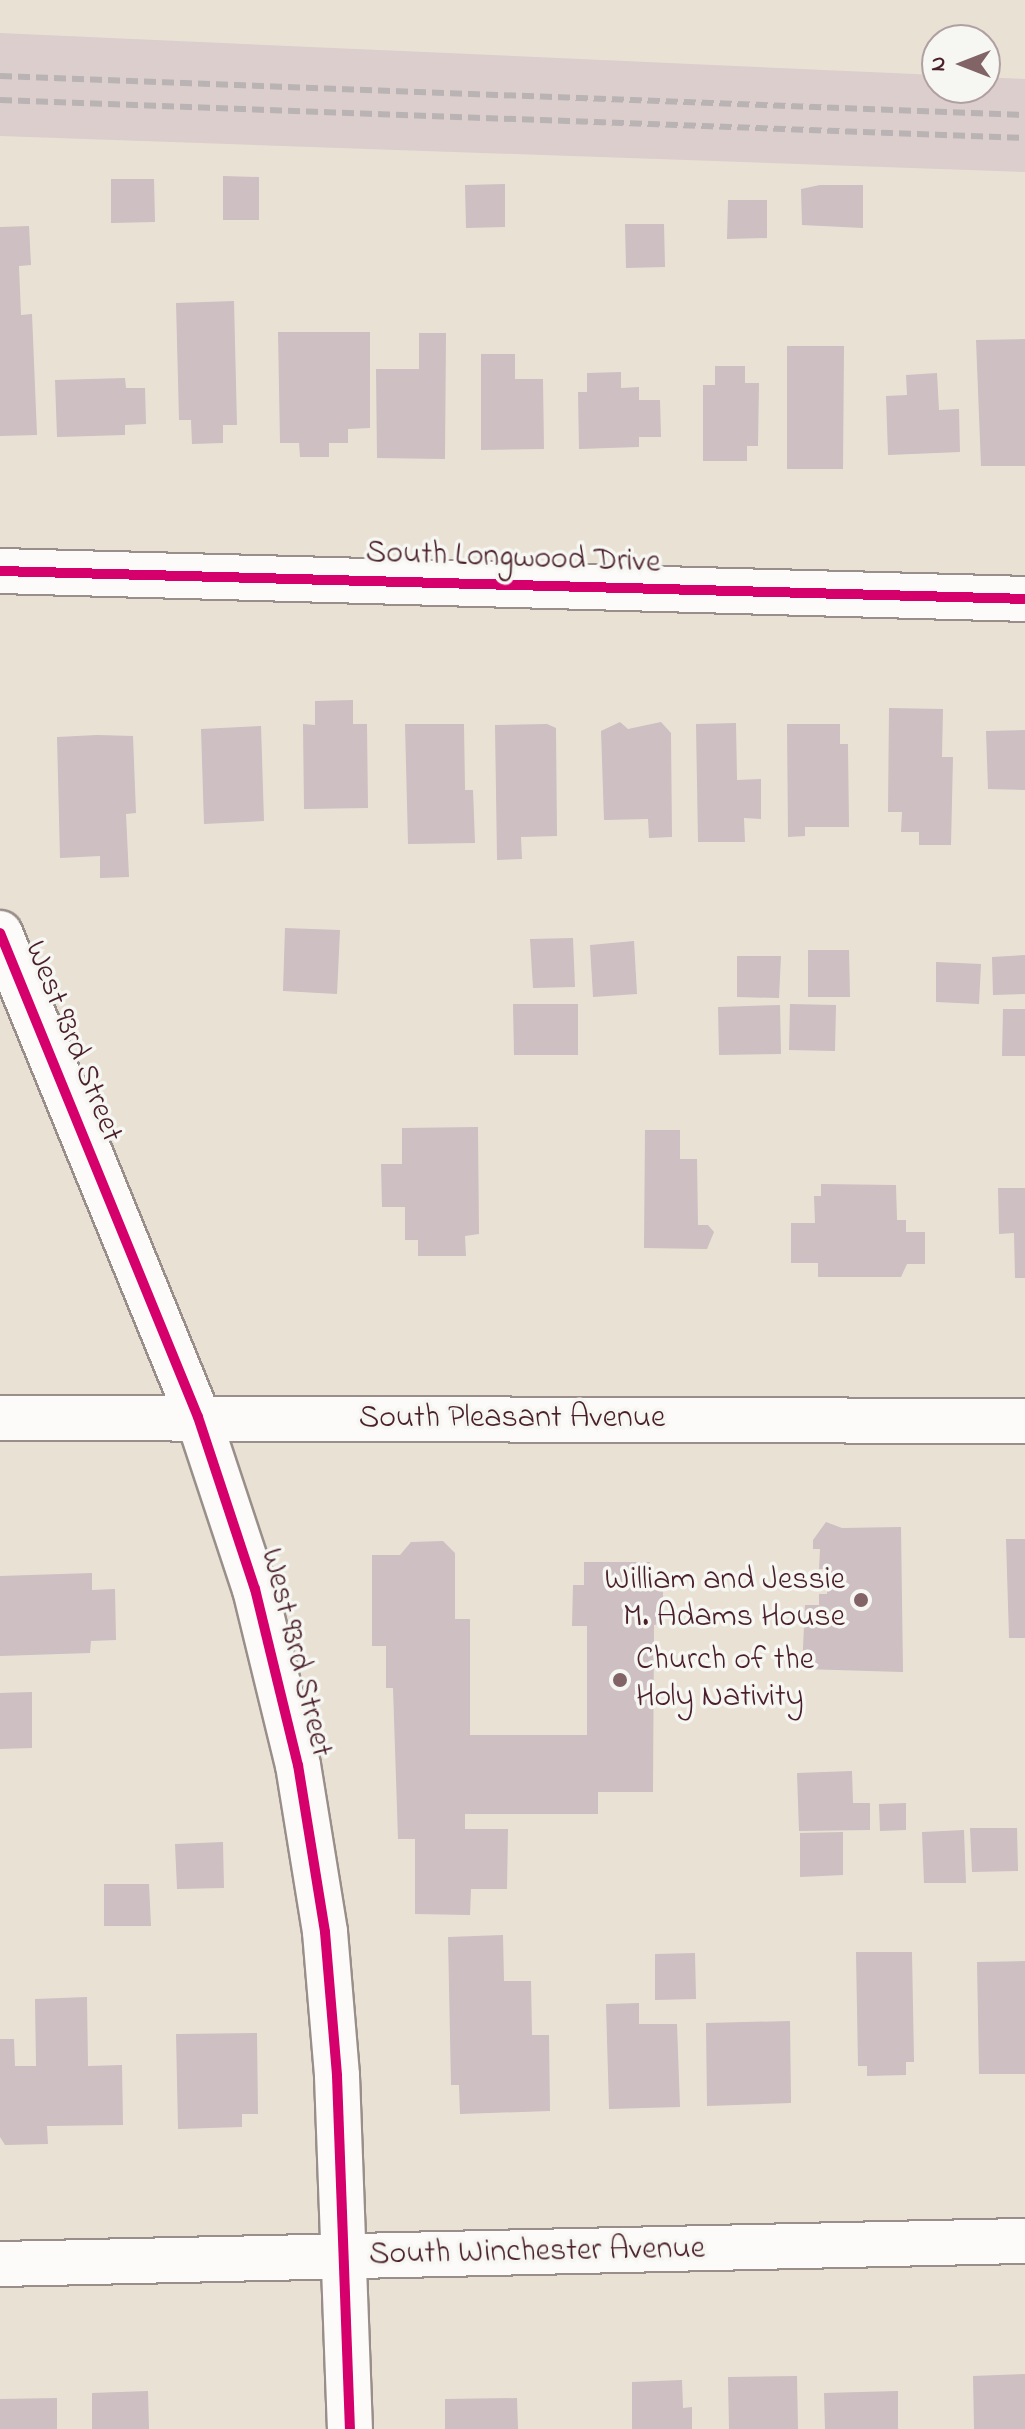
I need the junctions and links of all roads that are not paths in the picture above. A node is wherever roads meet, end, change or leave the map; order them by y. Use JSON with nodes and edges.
{"nodes":[{"id":1,"x":0,"y":571,"type":"edge"},
{"id":2,"x":1025,"y":599,"type":"edge"},
{"id":3,"x":0,"y":933,"type":"edge"},
{"id":4,"x":12,"y":997,"type":"edge"},
{"id":5,"x":198,"y":1417,"type":"junction"},
{"id":6,"x":0,"y":1418,"type":"edge"},
{"id":7,"x":1025,"y":1421,"type":"edge"},
{"id":8,"x":1025,"y":2241,"type":"edge"},
{"id":9,"x":348,"y":2258,"type":"junction"},
{"id":10,"x":0,"y":2264,"type":"edge"},
{"id":11,"x":350,"y":2429,"type":"edge"}],
"edges":[{"from":1,"to":2,"type":"street","name":"South Longwood Drive"},
{"from":3,"to":4,"type":"street","name":"West 93rd Street"},
{"from":4,"to":5,"type":"street","name":"West 93rd Street"},
{"from":5,"to":6,"type":"street","name":"South Pleasant Avenue"},
{"from":5,"to":7,"type":"street","name":"South Pleasant Avenue"},
{"from":5,"to":9,"type":"street","name":"West 93rd Street"},
{"from":8,"to":9,"type":"street","name":"South Winchester Avenue"},
{"from":9,"to":10,"type":"street","name":"South Winchester Avenue"},
{"from":9,"to":11,"type":"street","name":"West 93rd Street"}]}
